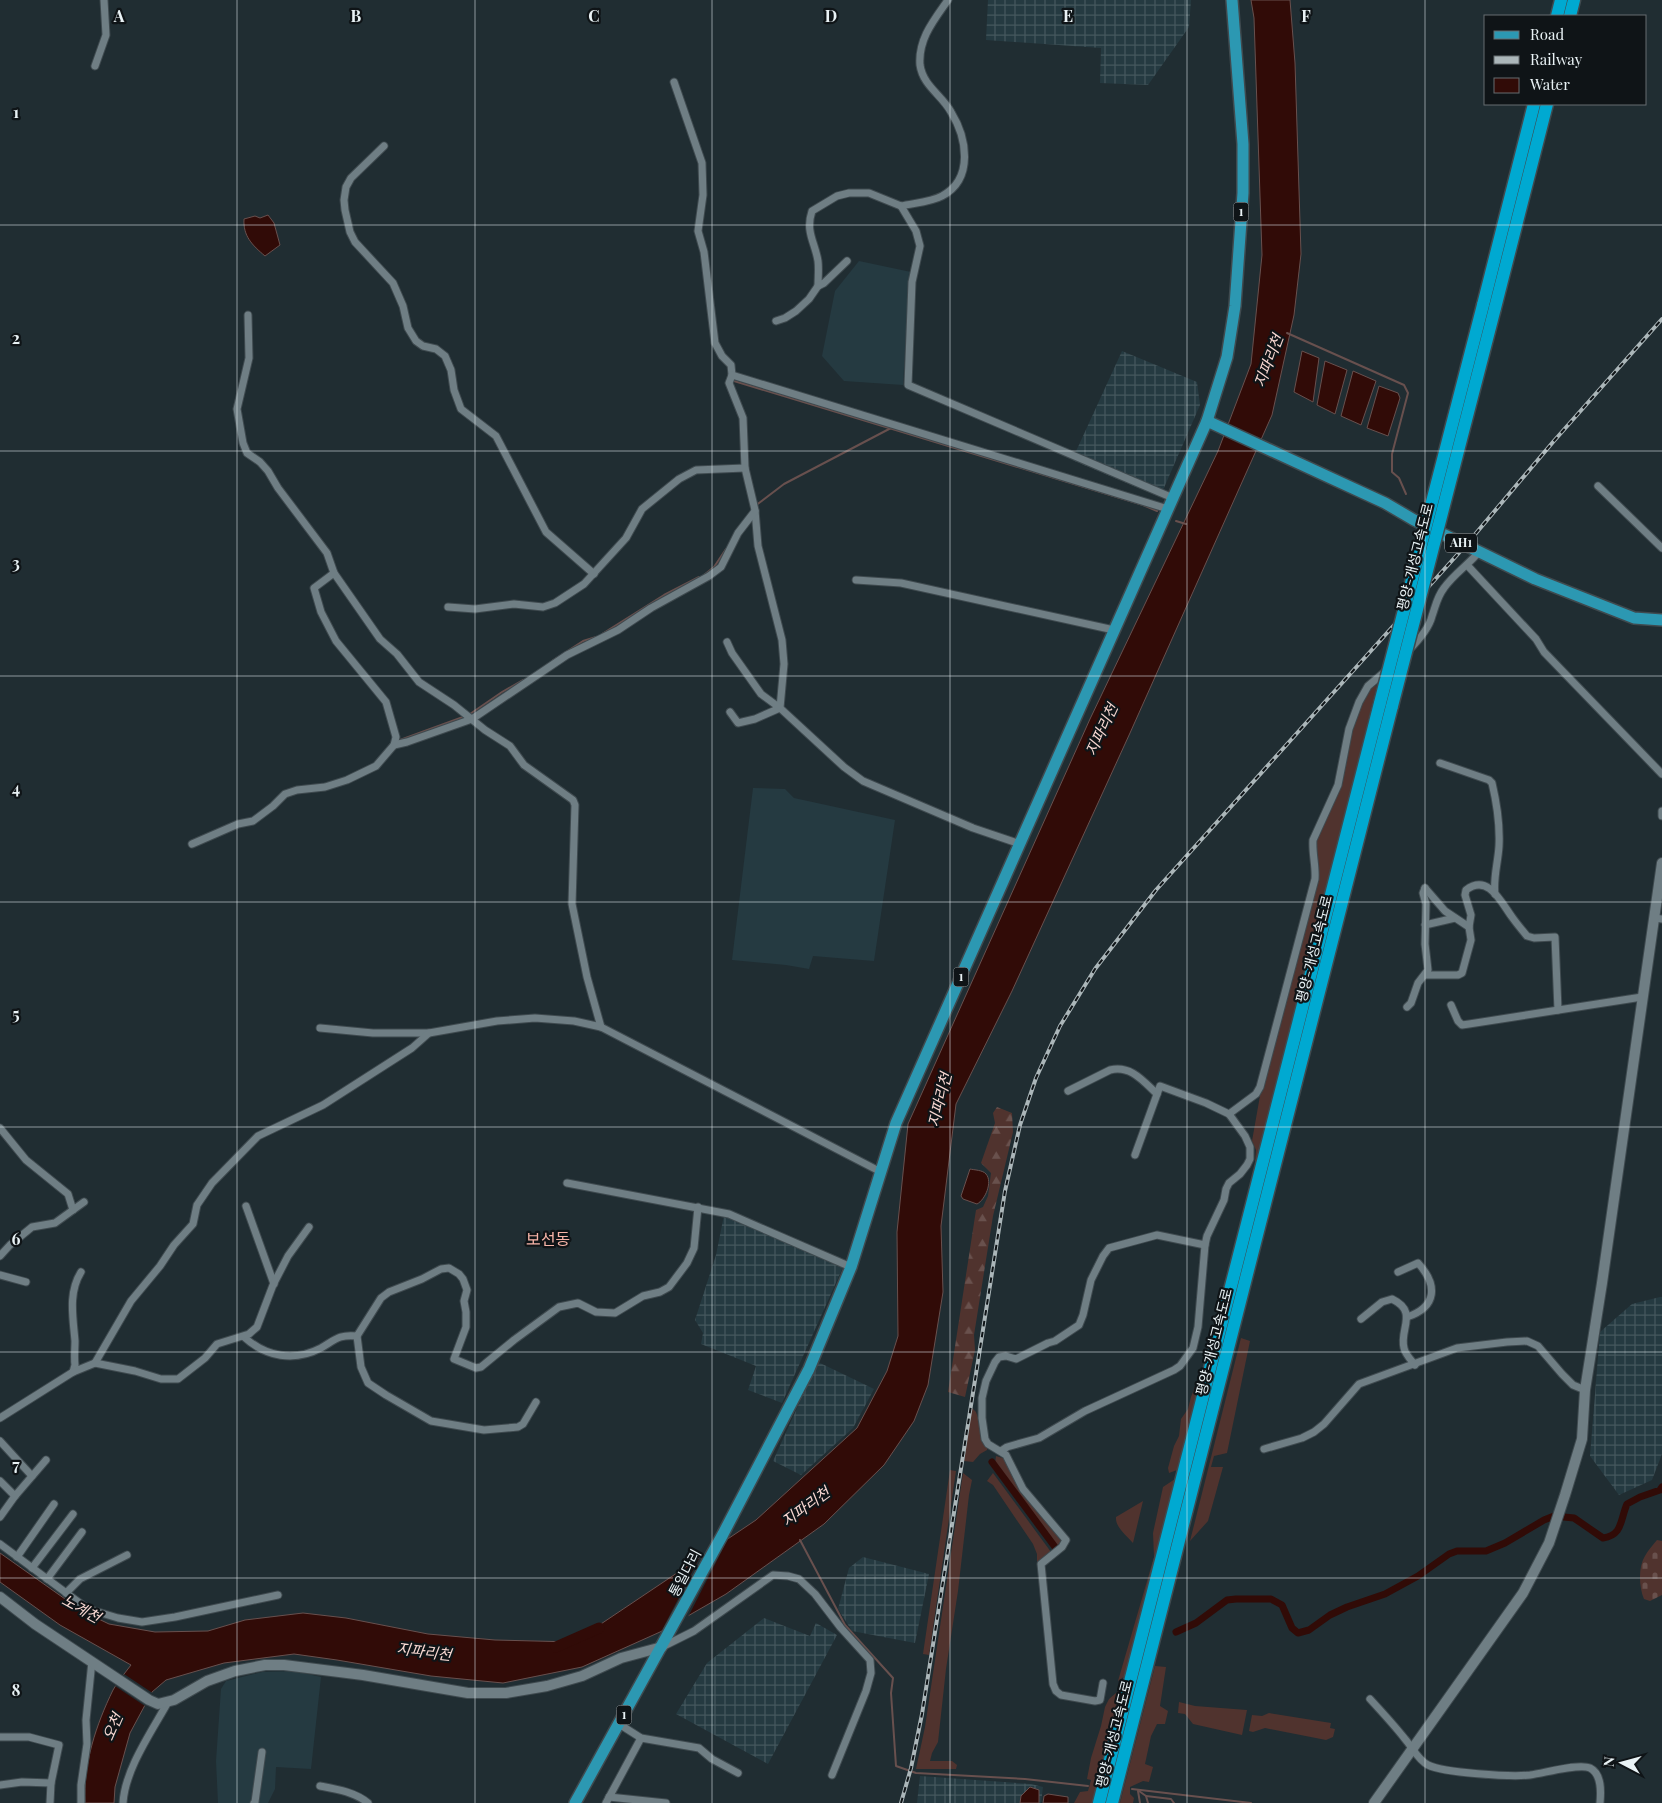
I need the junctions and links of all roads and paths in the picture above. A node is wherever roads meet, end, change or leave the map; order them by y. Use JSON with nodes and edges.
{"nodes":[{"id":1,"x":104,"y":0,"type":"edge"},
{"id":2,"x":948,"y":0,"type":"edge"},
{"id":3,"x":1232,"y":0,"type":"edge"},
{"id":4,"x":1561,"y":0,"type":"edge"},
{"id":5,"x":1574,"y":0,"type":"edge"},
{"id":6,"x":1557,"y":15,"type":"edge"},
{"id":7,"x":1570,"y":15,"type":"edge"},
{"id":8,"x":95,"y":66,"type":"dead end"},
{"id":9,"x":674,"y":82,"type":"dead end"},
{"id":10,"x":1534,"y":105,"type":"edge"},
{"id":11,"x":1547,"y":105,"type":"edge"},
{"id":12,"x":384,"y":146,"type":"dead end"},
{"id":13,"x":901,"y":206,"type":"junction"},
{"id":14,"x":847,"y":261,"type":"dead end"},
{"id":15,"x":818,"y":286,"type":"junction"},
{"id":16,"x":1489,"y":306,"type":"junction"},
{"id":17,"x":248,"y":315,"type":"dead end"},
{"id":18,"x":776,"y":321,"type":"dead end"},
{"id":19,"x":732,"y":375,"type":"junction"},
{"id":20,"x":1207,"y":421,"type":"junction"},
{"id":21,"x":745,"y":468,"type":"junction"},
{"id":22,"x":1598,"y":486,"type":"dead end"},
{"id":23,"x":1170,"y":504,"type":"junction"},
{"id":24,"x":755,"y":511,"type":"junction"},
{"id":25,"x":1662,"y":548,"type":"edge"},
{"id":26,"x":1479,"y":552,"type":"junction"},
{"id":27,"x":1467,"y":565,"type":"junction"},
{"id":28,"x":334,"y":573,"type":"junction"},
{"id":29,"x":594,"y":574,"type":"junction"},
{"id":30,"x":856,"y":580,"type":"dead end"},
{"id":31,"x":448,"y":607,"type":"dead end"},
{"id":32,"x":1662,"y":620,"type":"edge"},
{"id":33,"x":1114,"y":630,"type":"junction"},
{"id":34,"x":727,"y":642,"type":"dead end"},
{"id":35,"x":1386,"y":705,"type":"junction"},
{"id":36,"x":780,"y":708,"type":"junction"},
{"id":37,"x":730,"y":712,"type":"dead end"},
{"id":38,"x":472,"y":719,"type":"junction"},
{"id":39,"x":394,"y":745,"type":"junction"},
{"id":40,"x":1440,"y":763,"type":"dead end"},
{"id":41,"x":1662,"y":774,"type":"edge"},
{"id":42,"x":1662,"y":811,"type":"edge"},
{"id":43,"x":1662,"y":816,"type":"edge"},
{"id":44,"x":192,"y":844,"type":"dead end"},
{"id":45,"x":1020,"y":844,"type":"junction"},
{"id":46,"x":1662,"y":863,"type":"edge"},
{"id":47,"x":1496,"y":894,"type":"junction"},
{"id":48,"x":1454,"y":918,"type":"junction"},
{"id":49,"x":1658,"y":919,"type":"edge"},
{"id":50,"x":1425,"y":925,"type":"junction"},
{"id":51,"x":1469,"y":927,"type":"junction"},
{"id":52,"x":1425,"y":976,"type":"junction"},
{"id":53,"x":1642,"y":997,"type":"junction"},
{"id":54,"x":1451,"y":1005,"type":"dead end"},
{"id":55,"x":1407,"y":1007,"type":"dead end"},
{"id":56,"x":1558,"y":1010,"type":"junction"},
{"id":57,"x":601,"y":1027,"type":"junction"},
{"id":58,"x":320,"y":1028,"type":"dead end"},
{"id":59,"x":429,"y":1033,"type":"junction"},
{"id":60,"x":1068,"y":1090,"type":"dead end"},
{"id":61,"x":1157,"y":1094,"type":"junction"},
{"id":62,"x":1229,"y":1114,"type":"junction"},
{"id":63,"x":0,"y":1128,"type":"edge"},
{"id":64,"x":1135,"y":1155,"type":"dead end"},
{"id":65,"x":881,"y":1172,"type":"junction"},
{"id":66,"x":567,"y":1183,"type":"dead end"},
{"id":67,"x":84,"y":1202,"type":"dead end"},
{"id":68,"x":246,"y":1206,"type":"dead end"},
{"id":69,"x":698,"y":1207,"type":"junction"},
{"id":70,"x":73,"y":1210,"type":"junction"},
{"id":71,"x":309,"y":1227,"type":"dead end"},
{"id":72,"x":1205,"y":1245,"type":"junction"},
{"id":73,"x":0,"y":1256,"type":"edge"},
{"id":74,"x":851,"y":1267,"type":"junction"},
{"id":75,"x":81,"y":1272,"type":"dead end"},
{"id":76,"x":1398,"y":1272,"type":"dead end"},
{"id":77,"x":0,"y":1275,"type":"edge"},
{"id":78,"x":26,"y":1282,"type":"dead end"},
{"id":79,"x":274,"y":1284,"type":"junction"},
{"id":80,"x":1408,"y":1317,"type":"junction"},
{"id":81,"x":1361,"y":1319,"type":"dead end"},
{"id":82,"x":357,"y":1336,"type":"junction"},
{"id":83,"x":244,"y":1337,"type":"junction"},
{"id":84,"x":96,"y":1363,"type":"junction"},
{"id":85,"x":1414,"y":1365,"type":"junction"},
{"id":86,"x":72,"y":1372,"type":"junction"},
{"id":87,"x":1585,"y":1390,"type":"junction"},
{"id":88,"x":536,"y":1402,"type":"dead end"},
{"id":89,"x":0,"y":1418,"type":"edge"},
{"id":90,"x":0,"y":1441,"type":"edge"},
{"id":91,"x":1264,"y":1449,"type":"dead end"},
{"id":92,"x":1001,"y":1451,"type":"junction"},
{"id":93,"x":46,"y":1460,"type":"dead end"},
{"id":94,"x":32,"y":1476,"type":"junction"},
{"id":95,"x":0,"y":1481,"type":"edge"},
{"id":96,"x":15,"y":1496,"type":"junction"},
{"id":97,"x":54,"y":1504,"type":"dead end"},
{"id":98,"x":73,"y":1514,"type":"dead end"},
{"id":99,"x":0,"y":1517,"type":"edge"},
{"id":100,"x":82,"y":1532,"type":"dead end"},
{"id":101,"x":0,"y":1544,"type":"edge"},
{"id":102,"x":127,"y":1555,"type":"dead end"},
{"id":103,"x":17,"y":1557,"type":"junction"},
{"id":104,"x":32,"y":1568,"type":"junction"},
{"id":105,"x":48,"y":1580,"type":"junction"},
{"id":106,"x":62,"y":1592,"type":"junction"},
{"id":107,"x":278,"y":1595,"type":"dead end"},
{"id":108,"x":0,"y":1597,"type":"edge"},
{"id":109,"x":662,"y":1647,"type":"junction"},
{"id":110,"x":92,"y":1661,"type":"junction"},
{"id":111,"x":1103,"y":1683,"type":"dead end"},
{"id":112,"x":1370,"y":1699,"type":"dead end"},
{"id":113,"x":168,"y":1702,"type":"junction"},
{"id":114,"x":619,"y":1724,"type":"junction"},
{"id":115,"x":0,"y":1736,"type":"edge"},
{"id":116,"x":641,"y":1738,"type":"junction"},
{"id":117,"x":1412,"y":1750,"type":"junction"},
{"id":118,"x":262,"y":1752,"type":"dead end"},
{"id":119,"x":738,"y":1773,"type":"dead end"},
{"id":120,"x":832,"y":1776,"type":"dead end"},
{"id":121,"x":51,"y":1783,"type":"junction"},
{"id":122,"x":0,"y":1785,"type":"edge"},
{"id":123,"x":320,"y":1786,"type":"dead end"},
{"id":124,"x":607,"y":1800,"type":"edge"},
{"id":125,"x":50,"y":1803,"type":"edge"},
{"id":126,"x":82,"y":1803,"type":"edge"},
{"id":127,"x":123,"y":1803,"type":"edge"},
{"id":128,"x":254,"y":1803,"type":"edge"},
{"id":129,"x":368,"y":1803,"type":"edge"},
{"id":130,"x":575,"y":1803,"type":"edge"},
{"id":131,"x":666,"y":1803,"type":"edge"},
{"id":132,"x":1099,"y":1803,"type":"edge"},
{"id":133,"x":1112,"y":1803,"type":"edge"},
{"id":134,"x":1374,"y":1803,"type":"edge"},
{"id":135,"x":1600,"y":1803,"type":"edge"}],
"edges":[{"from":1,"to":8,"type":"street"},
{"from":2,"to":13,"type":"street"},
{"from":3,"to":20,"type":"main road","number":"1"},
{"from":4,"to":6,"type":"highway"},
{"from":5,"to":7,"type":"highway"},
{"from":9,"to":19,"type":"street"},
{"from":10,"to":16,"type":"highway","name":"평양-개성고속도로"},
{"from":11,"to":16,"type":"highway","name":"평양-개성고속도로"},
{"from":12,"to":29,"type":"street"},
{"from":13,"to":15,"type":"street"},
{"from":13,"to":23,"type":"street"},
{"from":14,"to":15,"type":"street"},
{"from":15,"to":18,"type":"street"},
{"from":16,"to":35,"type":"highway","name":"평양-개성고속도로","bridge":true},
{"from":17,"to":28,"type":"street"},
{"from":19,"to":21,"type":"street"},
{"from":19,"to":23,"type":"street"},
{"from":20,"to":23,"type":"main road","number":"1"},
{"from":20,"to":26,"type":"main road","number":"AH1"},
{"from":21,"to":24,"type":"street"},
{"from":21,"to":29,"type":"street"},
{"from":22,"to":25,"type":"street"},
{"from":23,"to":33,"type":"main road","number":"1"},
{"from":24,"to":36,"type":"street"},
{"from":24,"to":38,"type":"street"},
{"from":26,"to":27,"type":"street"},
{"from":26,"to":32,"type":"main road","number":"AH1"},
{"from":27,"to":41,"type":"street"},
{"from":27,"to":62,"type":"street"},
{"from":28,"to":38,"type":"street"},
{"from":28,"to":39,"type":"street"},
{"from":29,"to":31,"type":"street"},
{"from":30,"to":33,"type":"street"},
{"from":33,"to":45,"type":"main road","number":"1"},
{"from":34,"to":36,"type":"street"},
{"from":35,"to":132,"type":"highway","name":"평양-개성고속도로"},
{"from":35,"to":133,"type":"highway","name":"평양-개성고속도로"},
{"from":36,"to":37,"type":"street"},
{"from":36,"to":45,"type":"street"},
{"from":38,"to":39,"type":"street"},
{"from":38,"to":57,"type":"street"},
{"from":39,"to":44,"type":"street"},
{"from":40,"to":47,"type":"street"},
{"from":42,"to":43,"type":"street"},
{"from":45,"to":65,"type":"main road","number":"1"},
{"from":46,"to":49,"type":"street"},
{"from":47,"to":51,"type":"street"},
{"from":47,"to":56,"type":"street"},
{"from":48,"to":50,"type":"street"},
{"from":48,"to":50,"type":"street"},
{"from":48,"to":51,"type":"street"},
{"from":49,"to":53,"type":"street"},
{"from":50,"to":52,"type":"street"},
{"from":51,"to":52,"type":"street"},
{"from":52,"to":55,"type":"street"},
{"from":53,"to":56,"type":"street"},
{"from":53,"to":87,"type":"street"},
{"from":54,"to":56,"type":"street"},
{"from":57,"to":59,"type":"street"},
{"from":57,"to":65,"type":"street"},
{"from":58,"to":59,"type":"street"},
{"from":59,"to":84,"type":"street"},
{"from":60,"to":61,"type":"street"},
{"from":61,"to":62,"type":"street"},
{"from":61,"to":64,"type":"street"},
{"from":62,"to":72,"type":"street"},
{"from":63,"to":70,"type":"street"},
{"from":65,"to":74,"type":"main road","number":"1"},
{"from":66,"to":69,"type":"street"},
{"from":67,"to":70,"type":"street"},
{"from":68,"to":79,"type":"street"},
{"from":69,"to":74,"type":"street"},
{"from":69,"to":82,"type":"street"},
{"from":70,"to":73,"type":"street"},
{"from":71,"to":79,"type":"street"},
{"from":72,"to":92,"type":"street"},
{"from":72,"to":92,"type":"street"},
{"from":74,"to":109,"type":"main road","name":"통일다리","number":"1"},
{"from":75,"to":86,"type":"street"},
{"from":76,"to":80,"type":"street"},
{"from":77,"to":78,"type":"street"},
{"from":79,"to":83,"type":"street"},
{"from":80,"to":81,"type":"street"},
{"from":80,"to":85,"type":"street"},
{"from":82,"to":83,"type":"street"},
{"from":82,"to":88,"type":"street"},
{"from":83,"to":84,"type":"street"},
{"from":84,"to":86,"type":"street"},
{"from":85,"to":87,"type":"street"},
{"from":85,"to":91,"type":"street"},
{"from":86,"to":89,"type":"street"},
{"from":87,"to":117,"type":"street"},
{"from":90,"to":94,"type":"street"},
{"from":92,"to":111,"type":"street"},
{"from":93,"to":94,"type":"street"},
{"from":94,"to":96,"type":"street"},
{"from":95,"to":96,"type":"street"},
{"from":96,"to":99,"type":"street"},
{"from":97,"to":103,"type":"street"},
{"from":98,"to":104,"type":"street"},
{"from":100,"to":105,"type":"street"},
{"from":101,"to":103,"type":"street"},
{"from":102,"to":106,"type":"street"},
{"from":103,"to":104,"type":"street"},
{"from":104,"to":105,"type":"street"},
{"from":105,"to":106,"type":"street"},
{"from":106,"to":107,"type":"street"},
{"from":108,"to":110,"type":"street"},
{"from":109,"to":113,"type":"street"},
{"from":109,"to":114,"type":"main road","number":"1"},
{"from":109,"to":120,"type":"street"},
{"from":110,"to":113,"type":"street"},
{"from":110,"to":126,"type":"street"},
{"from":112,"to":117,"type":"street"},
{"from":113,"to":127,"type":"street"},
{"from":114,"to":116,"type":"street"},
{"from":114,"to":130,"type":"main road","number":"1"},
{"from":115,"to":121,"type":"street"},
{"from":116,"to":119,"type":"street"},
{"from":116,"to":124,"type":"street"},
{"from":117,"to":134,"type":"street"},
{"from":117,"to":135,"type":"street"},
{"from":118,"to":128,"type":"street"},
{"from":121,"to":122,"type":"street"},
{"from":121,"to":125,"type":"street"},
{"from":123,"to":129,"type":"street"},
{"from":124,"to":131,"type":"street"}]}
